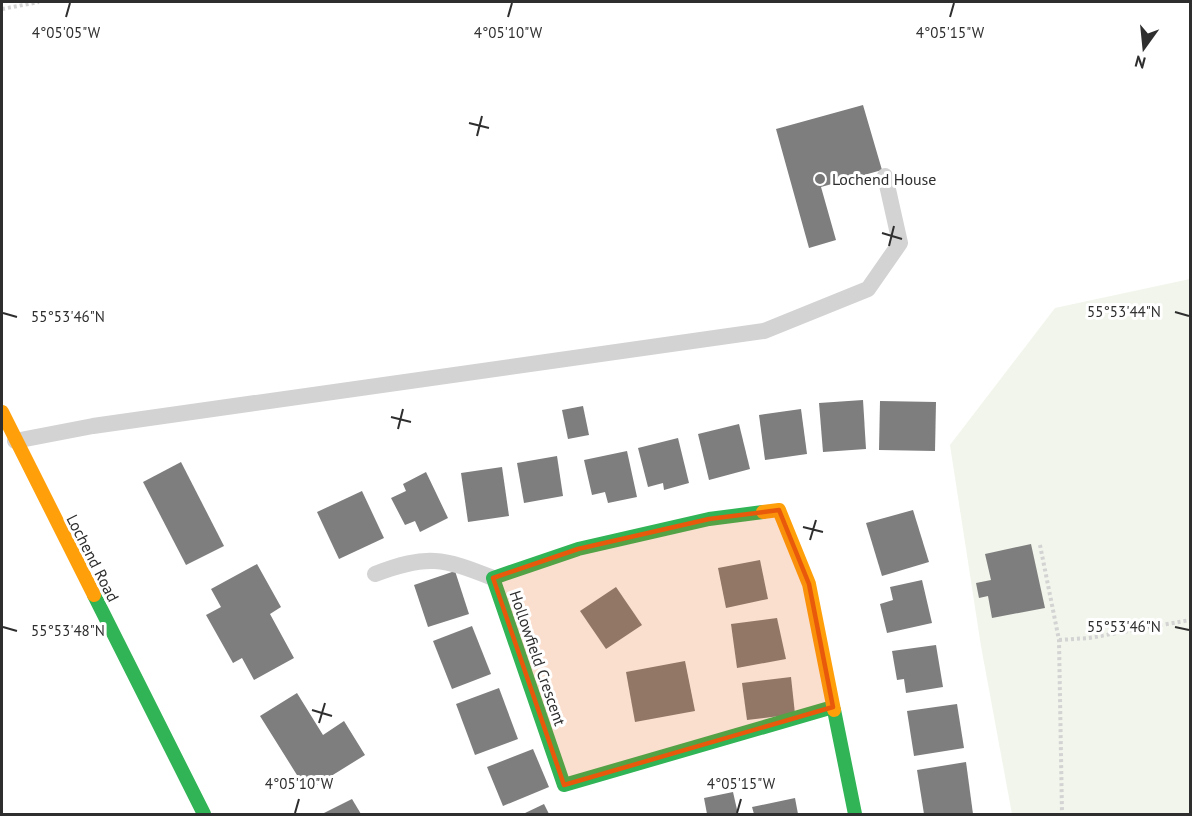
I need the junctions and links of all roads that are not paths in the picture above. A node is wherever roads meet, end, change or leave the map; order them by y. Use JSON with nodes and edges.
{"nodes":[{"id":1,"x":885,"y":176,"type":"dead end"},
{"id":2,"x":2,"y":412,"type":"edge"},
{"id":3,"x":15,"y":441,"type":"junction"},
{"id":4,"x":375,"y":574,"type":"dead end"},
{"id":5,"x":493,"y":578,"type":"junction"},
{"id":6,"x":833,"y":707,"type":"junction"},
{"id":7,"x":204,"y":814,"type":"edge"},
{"id":8,"x":855,"y":814,"type":"edge"}],
"edges":[{"from":1,"to":3,"type":"lane"},
{"from":2,"to":3,"type":"street","name":"Lochend Road"},
{"from":3,"to":7,"type":"street","name":"Lochend Road"},
{"from":4,"to":5,"type":"lane"},
{"from":5,"to":6,"type":"street","name":"Hollowfield Crescent"},
{"from":5,"to":6,"type":"street","name":"Hollowfield Crescent"},
{"from":6,"to":8,"type":"street","name":"Hollowfield Crescent"}]}
